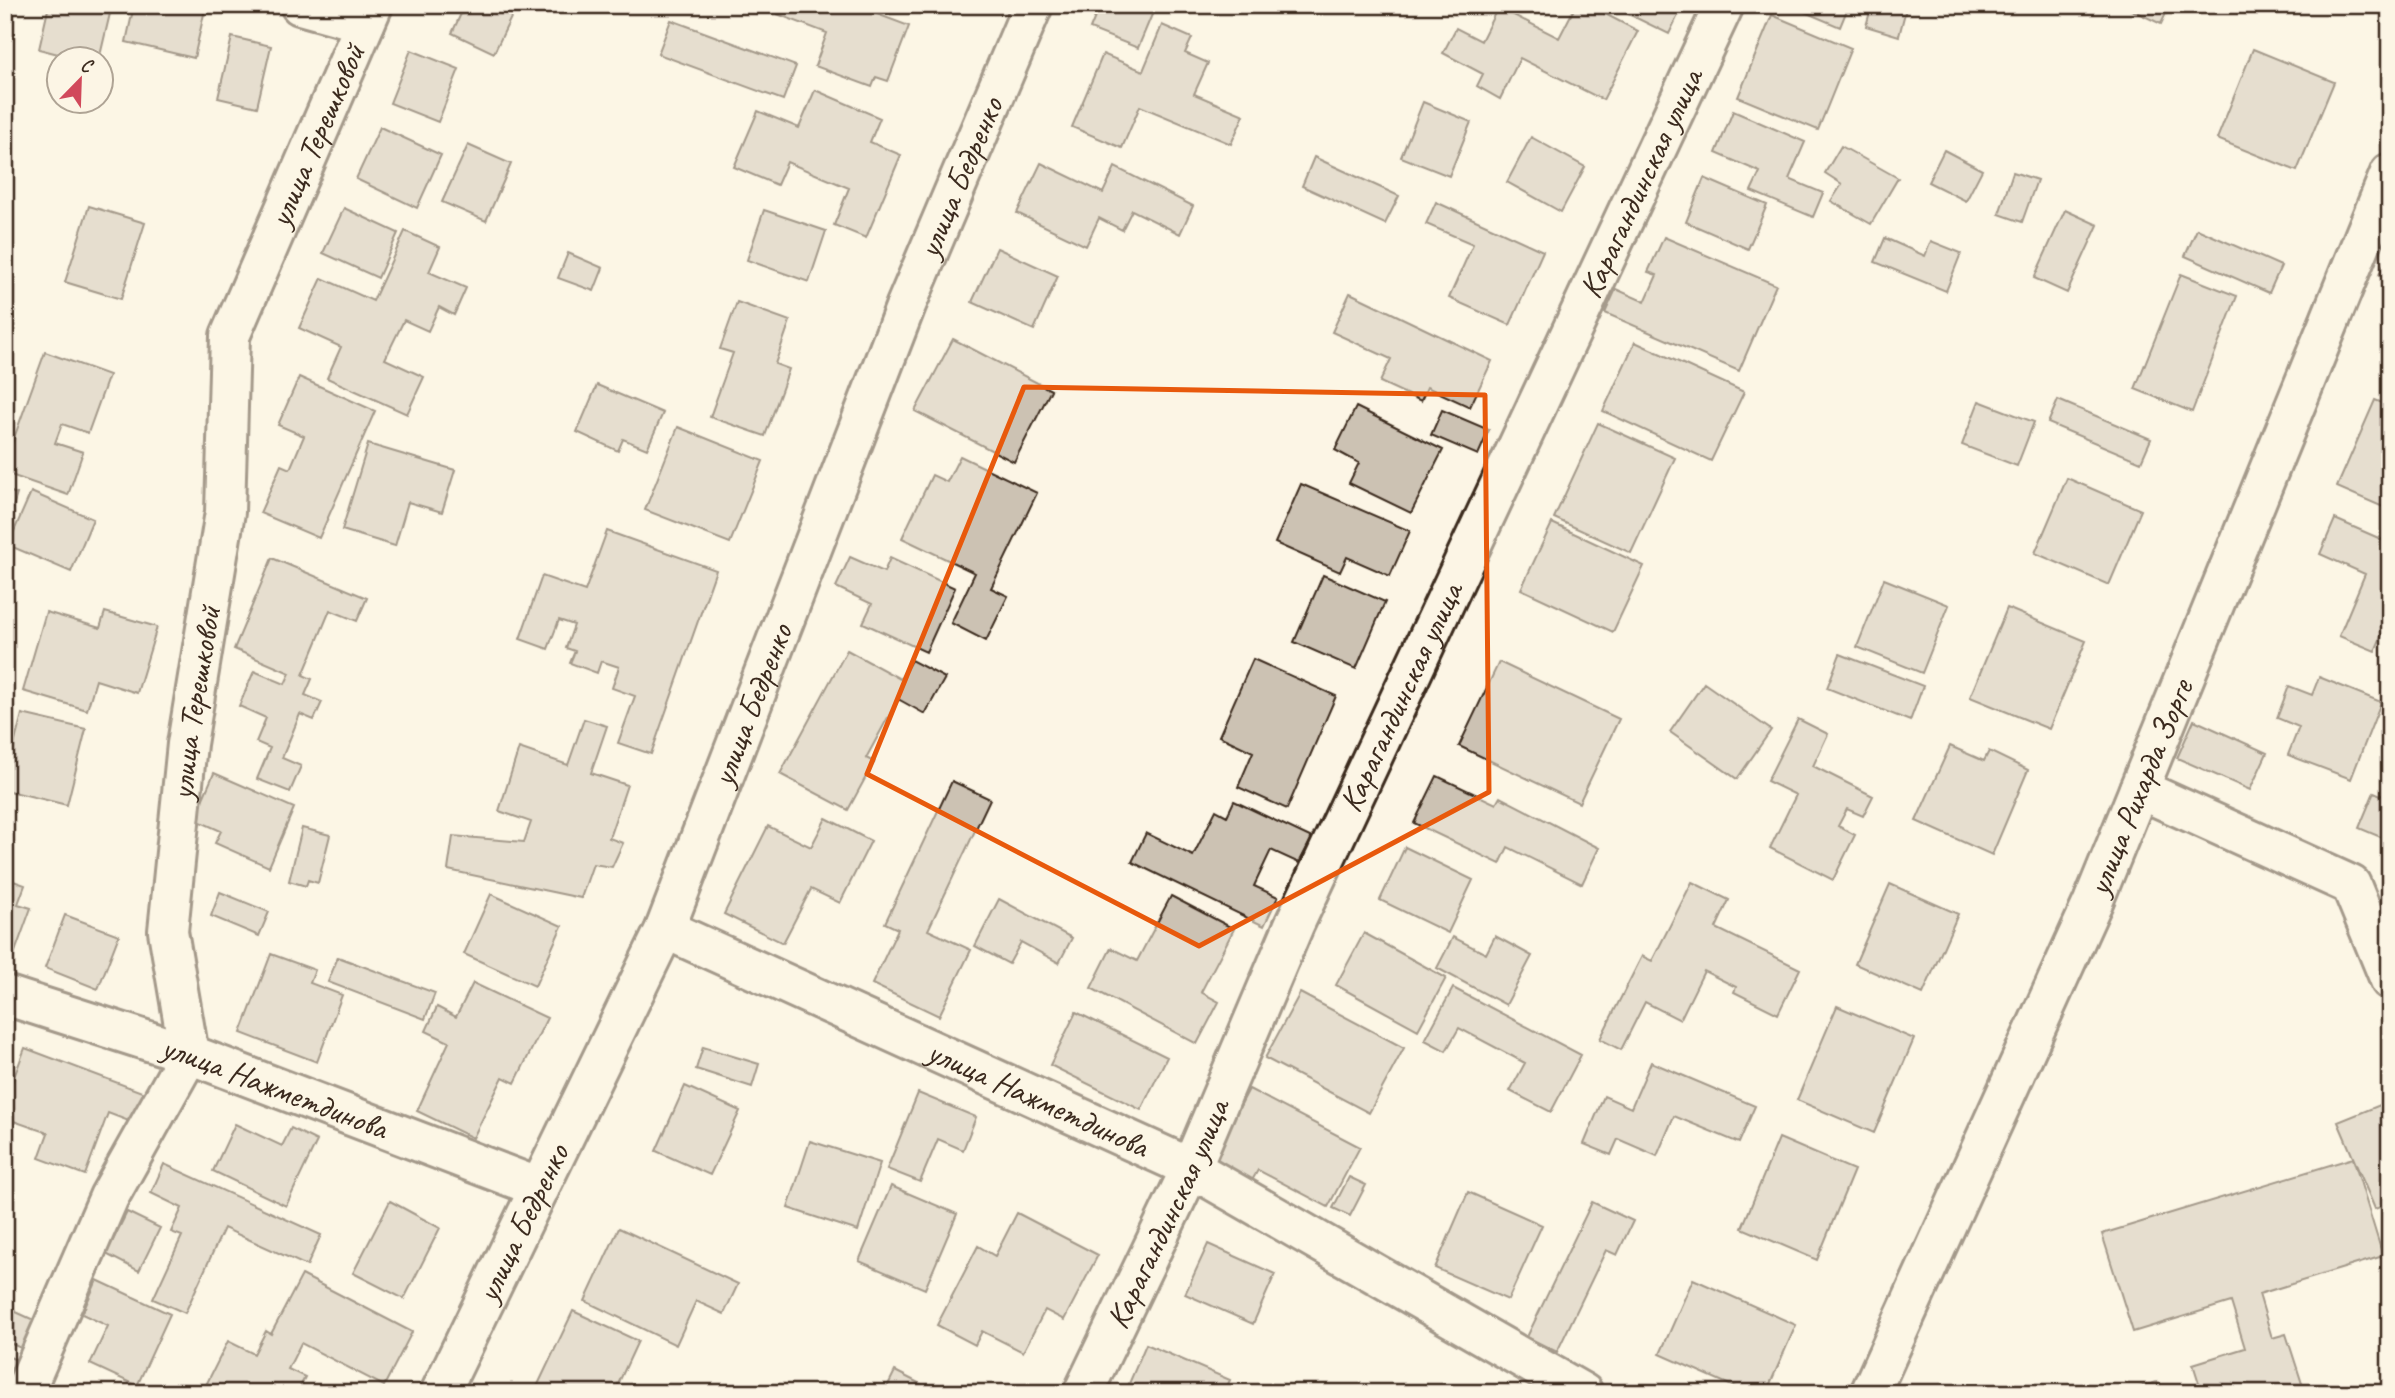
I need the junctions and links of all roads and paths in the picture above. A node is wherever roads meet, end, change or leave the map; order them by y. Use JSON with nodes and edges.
{"nodes":[{"id":1,"x":300,"y":5,"type":"edge"},
{"id":2,"x":1033,"y":5,"type":"edge"},
{"id":3,"x":1724,"y":5,"type":"edge"},
{"id":4,"x":369,"y":14,"type":"edge"},
{"id":5,"x":2390,"y":173,"type":"edge"},
{"id":6,"x":2138,"y":789,"type":"junction"},
{"id":7,"x":665,"y":929,"type":"junction"},
{"id":8,"x":2390,"y":979,"type":"edge"},
{"id":9,"x":5,"y":995,"type":"edge"},
{"id":10,"x":189,"y":1054,"type":"junction"},
{"id":11,"x":1191,"y":1168,"type":"junction"},
{"id":12,"x":540,"y":1188,"type":"junction"},
{"id":13,"x":24,"y":1393,"type":"edge"},
{"id":14,"x":440,"y":1393,"type":"edge"},
{"id":15,"x":1083,"y":1393,"type":"edge"},
{"id":16,"x":1583,"y":1393,"type":"edge"},
{"id":17,"x":1870,"y":1393,"type":"edge"}],
"edges":[{"from":1,"to":4,"type":"street"},
{"from":2,"to":7,"type":"street","name":"улица Бедренко"},
{"from":3,"to":11,"type":"street","name":"Карагандинская улица"},
{"from":4,"to":10,"type":"street","name":"улица Терешковой"},
{"from":5,"to":6,"type":"street","name":"улица Рихарда Зорге"},
{"from":6,"to":8,"type":"street"},
{"from":6,"to":17,"type":"street","name":"улица Рихарда Зорге"},
{"from":7,"to":11,"type":"street","name":"улица Нажметдинова"},
{"from":7,"to":12,"type":"street","name":"улица Бедренко"},
{"from":9,"to":10,"type":"street","name":"улица Нажметдинова"},
{"from":10,"to":12,"type":"street","name":"улица Нажметдинова"},
{"from":10,"to":13,"type":"street"},
{"from":11,"to":15,"type":"street","name":"Карагандинская улица"},
{"from":11,"to":16,"type":"street","name":"улица Нажметдинова"},
{"from":12,"to":14,"type":"street","name":"улица Бедренко"}]}
